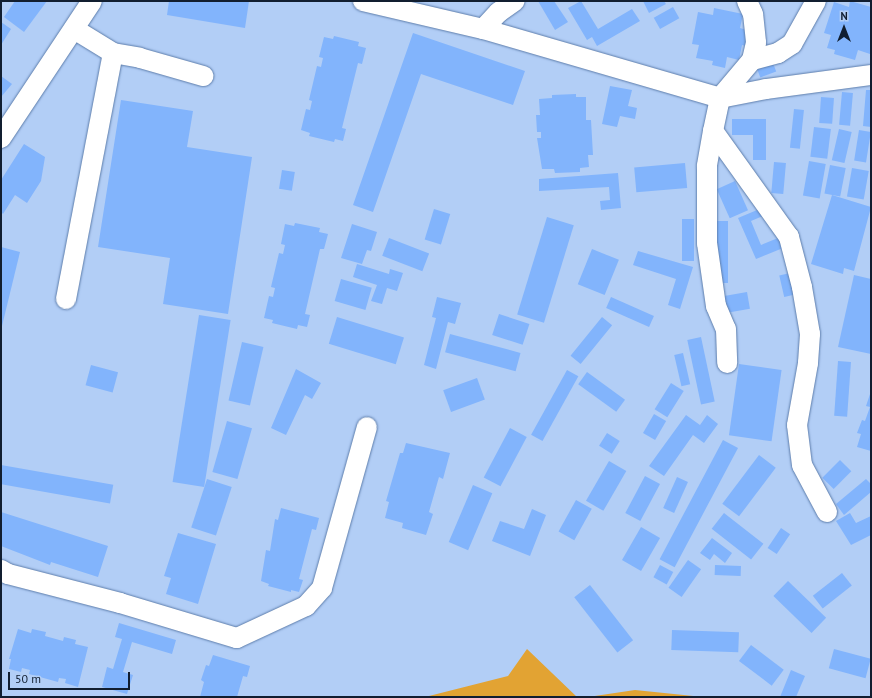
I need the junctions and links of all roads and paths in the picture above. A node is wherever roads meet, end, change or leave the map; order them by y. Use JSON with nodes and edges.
{"nodes":[{"id":1,"x":92,"y":1,"type":"edge"},
{"id":2,"x":363,"y":1,"type":"edge"},
{"id":3,"x":515,"y":1,"type":"edge"},
{"id":4,"x":747,"y":1,"type":"edge"},
{"id":5,"x":816,"y":1,"type":"edge"},
{"id":6,"x":74,"y":29,"type":"junction"},
{"id":7,"x":483,"y":29,"type":"junction"},
{"id":8,"x":113,"y":53,"type":"junction"},
{"id":9,"x":752,"y":60,"type":"junction"},
{"id":10,"x":871,"y":75,"type":"edge"},
{"id":11,"x":203,"y":76,"type":"dead end"},
{"id":12,"x":720,"y":98,"type":"junction"},
{"id":13,"x":713,"y":131,"type":"junction"},
{"id":14,"x":1,"y":138,"type":"edge"},
{"id":15,"x":66,"y":299,"type":"dead end"},
{"id":16,"x":727,"y":363,"type":"dead end"},
{"id":17,"x":367,"y":427,"type":"dead end"},
{"id":18,"x":827,"y":512,"type":"dead end"},
{"id":19,"x":1,"y":570,"type":"edge"}],
"edges":[{"from":1,"to":6,"type":"street"},
{"from":2,"to":7,"type":"street"},
{"from":3,"to":7,"type":"street"},
{"from":4,"to":9,"type":"street"},
{"from":5,"to":9,"type":"street"},
{"from":6,"to":8,"type":"street"},
{"from":6,"to":14,"type":"street"},
{"from":7,"to":12,"type":"street"},
{"from":8,"to":11,"type":"street"},
{"from":8,"to":15,"type":"street"},
{"from":9,"to":12,"type":"street"},
{"from":10,"to":12,"type":"street"},
{"from":12,"to":13,"type":"street"},
{"from":13,"to":16,"type":"street"},
{"from":13,"to":18,"type":"street"},
{"from":17,"to":19,"type":"street"}]}
